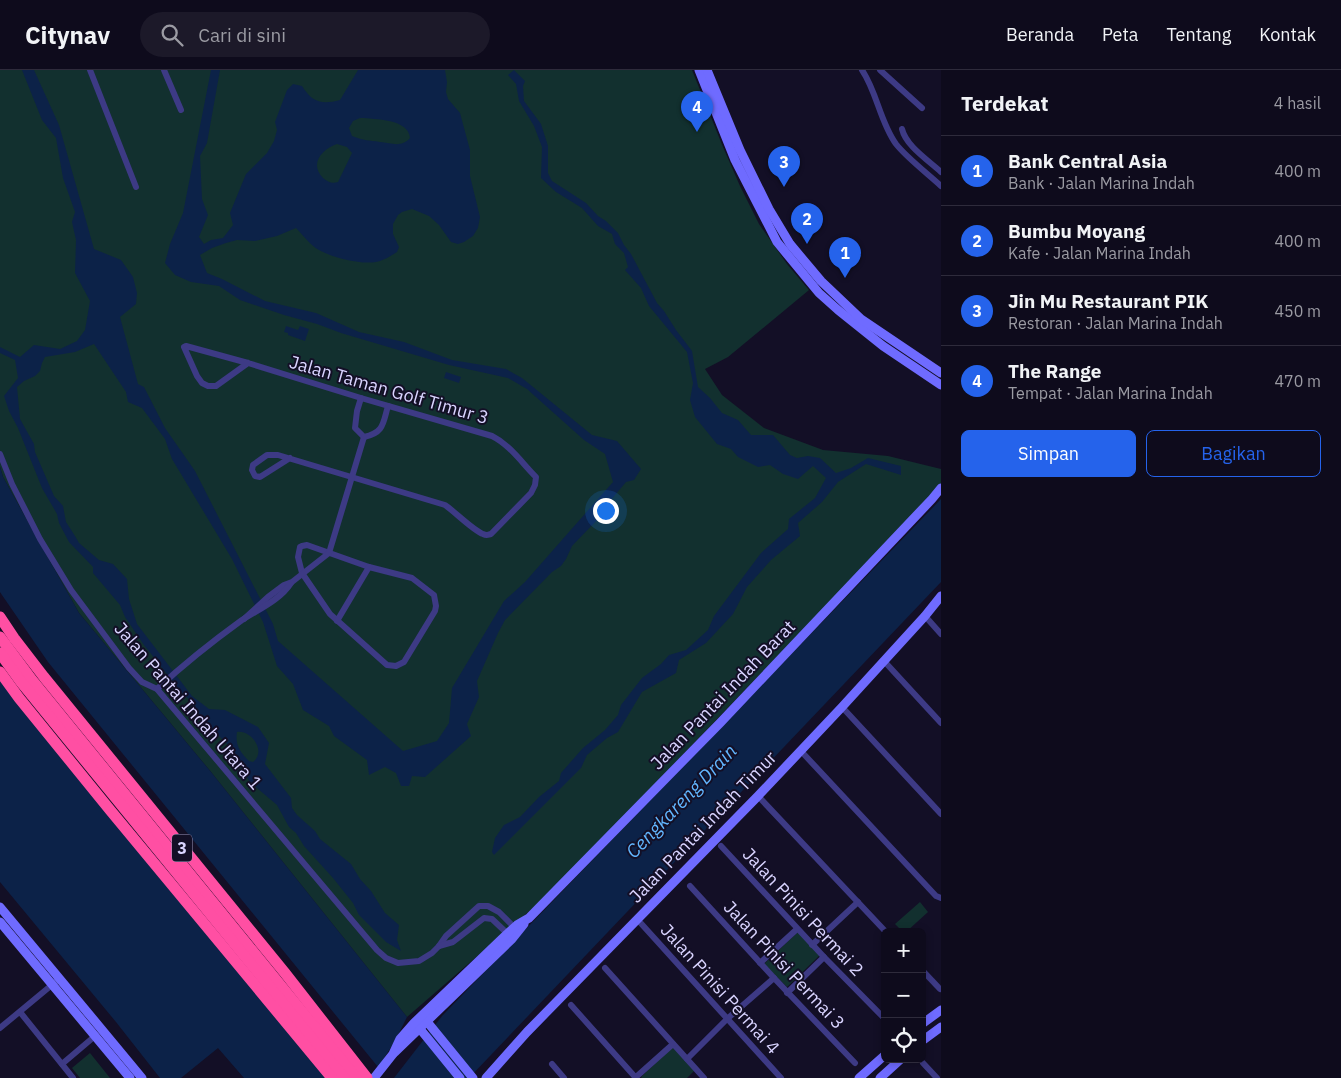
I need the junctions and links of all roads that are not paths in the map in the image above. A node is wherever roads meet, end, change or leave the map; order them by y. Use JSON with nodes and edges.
{"nodes":[{"id":1,"x":90,"y":70,"type":"edge"},
{"id":2,"x":164,"y":70,"type":"edge"},
{"id":3,"x":699,"y":70,"type":"edge"},
{"id":4,"x":707,"y":70,"type":"edge"},
{"id":5,"x":862,"y":70,"type":"edge"},
{"id":6,"x":880,"y":70,"type":"edge"},
{"id":7,"x":922,"y":108,"type":"dead end"},
{"id":8,"x":181,"y":110,"type":"dead end"},
{"id":9,"x":902,"y":129,"type":"dead end"},
{"id":10,"x":941,"y":172,"type":"edge"},
{"id":11,"x":941,"y":186,"type":"edge"},
{"id":12,"x":136,"y":187,"type":"dead end"},
{"id":13,"x":879,"y":338,"type":"junction"},
{"id":14,"x":248,"y":363,"type":"junction"},
{"id":15,"x":941,"y":373,"type":"edge"},
{"id":16,"x":941,"y":385,"type":"edge"},
{"id":17,"x":361,"y":398,"type":"junction"},
{"id":18,"x":388,"y":406,"type":"junction"},
{"id":19,"x":364,"y":437,"type":"junction"},
{"id":20,"x":0,"y":454,"type":"edge"},
{"id":21,"x":290,"y":458,"type":"junction"},
{"id":22,"x":352,"y":478,"type":"junction"},
{"id":23,"x":941,"y":488,"type":"edge"},
{"id":24,"x":329,"y":553,"type":"junction"},
{"id":25,"x":369,"y":567,"type":"junction"},
{"id":26,"x":302,"y":573,"type":"junction"},
{"id":27,"x":941,"y":596,"type":"edge"},
{"id":28,"x":925,"y":616,"type":"junction"},
{"id":29,"x":0,"y":617,"type":"edge"},
{"id":30,"x":337,"y":620,"type":"junction"},
{"id":31,"x":941,"y":634,"type":"edge"},
{"id":32,"x":0,"y":637,"type":"edge"},
{"id":33,"x":0,"y":653,"type":"edge"},
{"id":34,"x":884,"y":661,"type":"junction"},
{"id":35,"x":0,"y":672,"type":"edge"},
{"id":36,"x":157,"y":689,"type":"junction"},
{"id":37,"x":842,"y":707,"type":"junction"},
{"id":38,"x":941,"y":723,"type":"edge"},
{"id":39,"x":800,"y":750,"type":"junction"},
{"id":40,"x":758,"y":796,"type":"junction"},
{"id":41,"x":941,"y":814,"type":"edge"},
{"id":42,"x":721,"y":846,"type":"dead end"},
{"id":43,"x":690,"y":886,"type":"dead end"},
{"id":44,"x":939,"y":897,"type":"edge"},
{"id":45,"x":858,"y":902,"type":"junction"},
{"id":46,"x":0,"y":907,"type":"edge"},
{"id":47,"x":637,"y":919,"type":"junction"},
{"id":48,"x":0,"y":922,"type":"edge"},
{"id":49,"x":882,"y":928,"type":"edge"},
{"id":50,"x":797,"y":929,"type":"junction"},
{"id":51,"x":513,"y":933,"type":"junction"},
{"id":52,"x":812,"y":945,"type":"junction"},
{"id":53,"x":439,"y":946,"type":"junction"},
{"id":54,"x":824,"y":958,"type":"junction"},
{"id":55,"x":760,"y":963,"type":"junction"},
{"id":56,"x":605,"y":968,"type":"dead end"},
{"id":57,"x":925,"y":973,"type":"edge"},
{"id":58,"x":774,"y":978,"type":"junction"},
{"id":59,"x":56,"y":982,"type":"junction"},
{"id":60,"x":940,"y":989,"type":"dead end"},
{"id":61,"x":787,"y":993,"type":"junction"},
{"id":62,"x":571,"y":1005,"type":"dead end"},
{"id":63,"x":941,"y":1010,"type":"edge"},
{"id":64,"x":20,"y":1012,"type":"junction"},
{"id":65,"x":883,"y":1018,"type":"edge"},
{"id":66,"x":728,"y":1019,"type":"junction"},
{"id":67,"x":427,"y":1021,"type":"junction"},
{"id":68,"x":926,"y":1021,"type":"edge"},
{"id":69,"x":941,"y":1026,"type":"edge"},
{"id":70,"x":0,"y":1028,"type":"edge"},
{"id":71,"x":420,"y":1029,"type":"junction"},
{"id":72,"x":95,"y":1036,"type":"junction"},
{"id":73,"x":926,"y":1038,"type":"edge"},
{"id":74,"x":673,"y":1044,"type":"junction"},
{"id":75,"x":881,"y":1058,"type":"edge"},
{"id":76,"x":687,"y":1059,"type":"junction"},
{"id":77,"x":855,"y":1063,"type":"dead end"},
{"id":78,"x":897,"y":1063,"type":"edge"},
{"id":79,"x":923,"y":1063,"type":"dead end"},
{"id":80,"x":62,"y":1064,"type":"junction"},
{"id":81,"x":552,"y":1064,"type":"dead end"},
{"id":82,"x":700,"y":1076,"type":"edge"},
{"id":83,"x":73,"y":1078,"type":"edge"},
{"id":84,"x":130,"y":1078,"type":"edge"},
{"id":85,"x":142,"y":1078,"type":"edge"},
{"id":86,"x":332,"y":1078,"type":"edge"},
{"id":87,"x":344,"y":1078,"type":"edge"},
{"id":88,"x":356,"y":1078,"type":"edge"},
{"id":89,"x":367,"y":1078,"type":"edge"},
{"id":90,"x":374,"y":1078,"type":"edge"},
{"id":91,"x":460,"y":1078,"type":"edge"},
{"id":92,"x":472,"y":1078,"type":"edge"},
{"id":93,"x":486,"y":1078,"type":"edge"},
{"id":94,"x":564,"y":1078,"type":"edge"},
{"id":95,"x":636,"y":1078,"type":"edge"},
{"id":96,"x":781,"y":1078,"type":"edge"},
{"id":97,"x":858,"y":1078,"type":"edge"},
{"id":98,"x":880,"y":1078,"type":"edge"},
{"id":99,"x":937,"y":1078,"type":"edge"}],
"edges":[{"from":1,"to":12,"type":"street"},
{"from":2,"to":8,"type":"street"},
{"from":3,"to":13,"type":"street"},
{"from":4,"to":13,"type":"street"},
{"from":5,"to":11,"type":"street"},
{"from":6,"to":7,"type":"street"},
{"from":9,"to":10,"type":"street"},
{"from":13,"to":15,"type":"street"},
{"from":13,"to":16,"type":"street"},
{"from":14,"to":14,"type":"street","name":"Jalan Taman Golf Timur 3"},
{"from":14,"to":17,"type":"street","name":"Jalan Taman Golf Timur 3"},
{"from":17,"to":18,"type":"street","name":"Jalan Taman Golf Timur 3"},
{"from":17,"to":19,"type":"street"},
{"from":18,"to":19,"type":"street"},
{"from":18,"to":22,"type":"street","name":"Jalan Taman Golf Timur 3"},
{"from":19,"to":22,"type":"street"},
{"from":20,"to":36,"type":"street","name":"Jalan Pantai Indah Utara 1"},
{"from":21,"to":21,"type":"street"},
{"from":21,"to":22,"type":"street"},
{"from":22,"to":24,"type":"street"},
{"from":23,"to":51,"type":"street","name":"Jalan Pantai Indah Barat"},
{"from":24,"to":25,"type":"street"},
{"from":24,"to":26,"type":"street"},
{"from":24,"to":26,"type":"street"},
{"from":25,"to":30,"type":"street"},
{"from":25,"to":30,"type":"street"},
{"from":26,"to":30,"type":"street"},
{"from":26,"to":36,"type":"street"},
{"from":27,"to":28,"type":"street","name":"Jalan Pantai Indah Timur"},
{"from":28,"to":31,"type":"street"},
{"from":28,"to":34,"type":"street","name":"Jalan Pantai Indah Timur"},
{"from":29,"to":89,"type":"highway","number":"3"},
{"from":32,"to":88,"type":"highway","number":"3"},
{"from":33,"to":87,"type":"highway","number":"3"},
{"from":34,"to":37,"type":"street","name":"Jalan Pantai Indah Timur"},
{"from":34,"to":38,"type":"street"},
{"from":35,"to":86,"type":"highway","number":"3"},
{"from":36,"to":53,"type":"street","name":"Jalan Pantai Indah Utara 1"},
{"from":37,"to":39,"type":"street","name":"Jalan Pantai Indah Timur"},
{"from":37,"to":41,"type":"street"},
{"from":39,"to":40,"type":"street","name":"Jalan Pantai Indah Timur"},
{"from":39,"to":44,"type":"street"},
{"from":40,"to":45,"type":"street"},
{"from":40,"to":47,"type":"street","name":"Jalan Pantai Indah Timur"},
{"from":42,"to":50,"type":"street","name":"Jalan Pinisi Permai 2"},
{"from":43,"to":55,"type":"street","name":"Jalan Pinisi Permai 3"},
{"from":45,"to":49,"type":"street"},
{"from":45,"to":52,"type":"street"},
{"from":46,"to":59,"type":"street"},
{"from":47,"to":66,"type":"street","name":"Jalan Pinisi Permai 4"},
{"from":47,"to":93,"type":"street","name":"Jalan Pantai Indah Timur"},
{"from":48,"to":59,"type":"street"},
{"from":50,"to":52,"type":"street","name":"Jalan Pinisi Permai 2"},
{"from":50,"to":55,"type":"street"},
{"from":51,"to":53,"type":"street","name":"Jalan Pantai Indah Utara 1"},
{"from":51,"to":53,"type":"street","name":"Jalan Pantai Indah Utara 1"},
{"from":51,"to":67,"type":"street","name":"Jalan Pantai Indah Barat"},
{"from":52,"to":54,"type":"street","name":"Jalan Pinisi Permai 2"},
{"from":54,"to":61,"type":"street"},
{"from":54,"to":65,"type":"street","name":"Jalan Pinisi Permai 2"},
{"from":55,"to":58,"type":"street","name":"Jalan Pinisi Permai 3"},
{"from":56,"to":74,"type":"street"},
{"from":57,"to":60,"type":"street"},
{"from":58,"to":61,"type":"street","name":"Jalan Pinisi Permai 3"},
{"from":58,"to":66,"type":"street"},
{"from":59,"to":64,"type":"street"},
{"from":59,"to":72,"type":"street"},
{"from":59,"to":85,"type":"street"},
{"from":61,"to":77,"type":"street","name":"Jalan Pinisi Permai 3"},
{"from":62,"to":95,"type":"street"},
{"from":63,"to":68,"type":"street"},
{"from":64,"to":70,"type":"street"},
{"from":64,"to":80,"type":"street"},
{"from":66,"to":76,"type":"street"},
{"from":66,"to":96,"type":"street","name":"Jalan Pinisi Permai 4"},
{"from":67,"to":71,"type":"street","name":"Jalan Pantai Indah Barat"},
{"from":67,"to":92,"type":"street"},
{"from":69,"to":73,"type":"street"},
{"from":71,"to":90,"type":"street","name":"Jalan Pantai Indah Barat"},
{"from":71,"to":91,"type":"street"},
{"from":72,"to":80,"type":"street"},
{"from":72,"to":84,"type":"street"},
{"from":74,"to":76,"type":"street"},
{"from":74,"to":95,"type":"street"},
{"from":75,"to":97,"type":"street"},
{"from":76,"to":82,"type":"street"},
{"from":78,"to":98,"type":"street"},
{"from":79,"to":99,"type":"street"},
{"from":80,"to":83,"type":"street"},
{"from":81,"to":94,"type":"street"}]}
